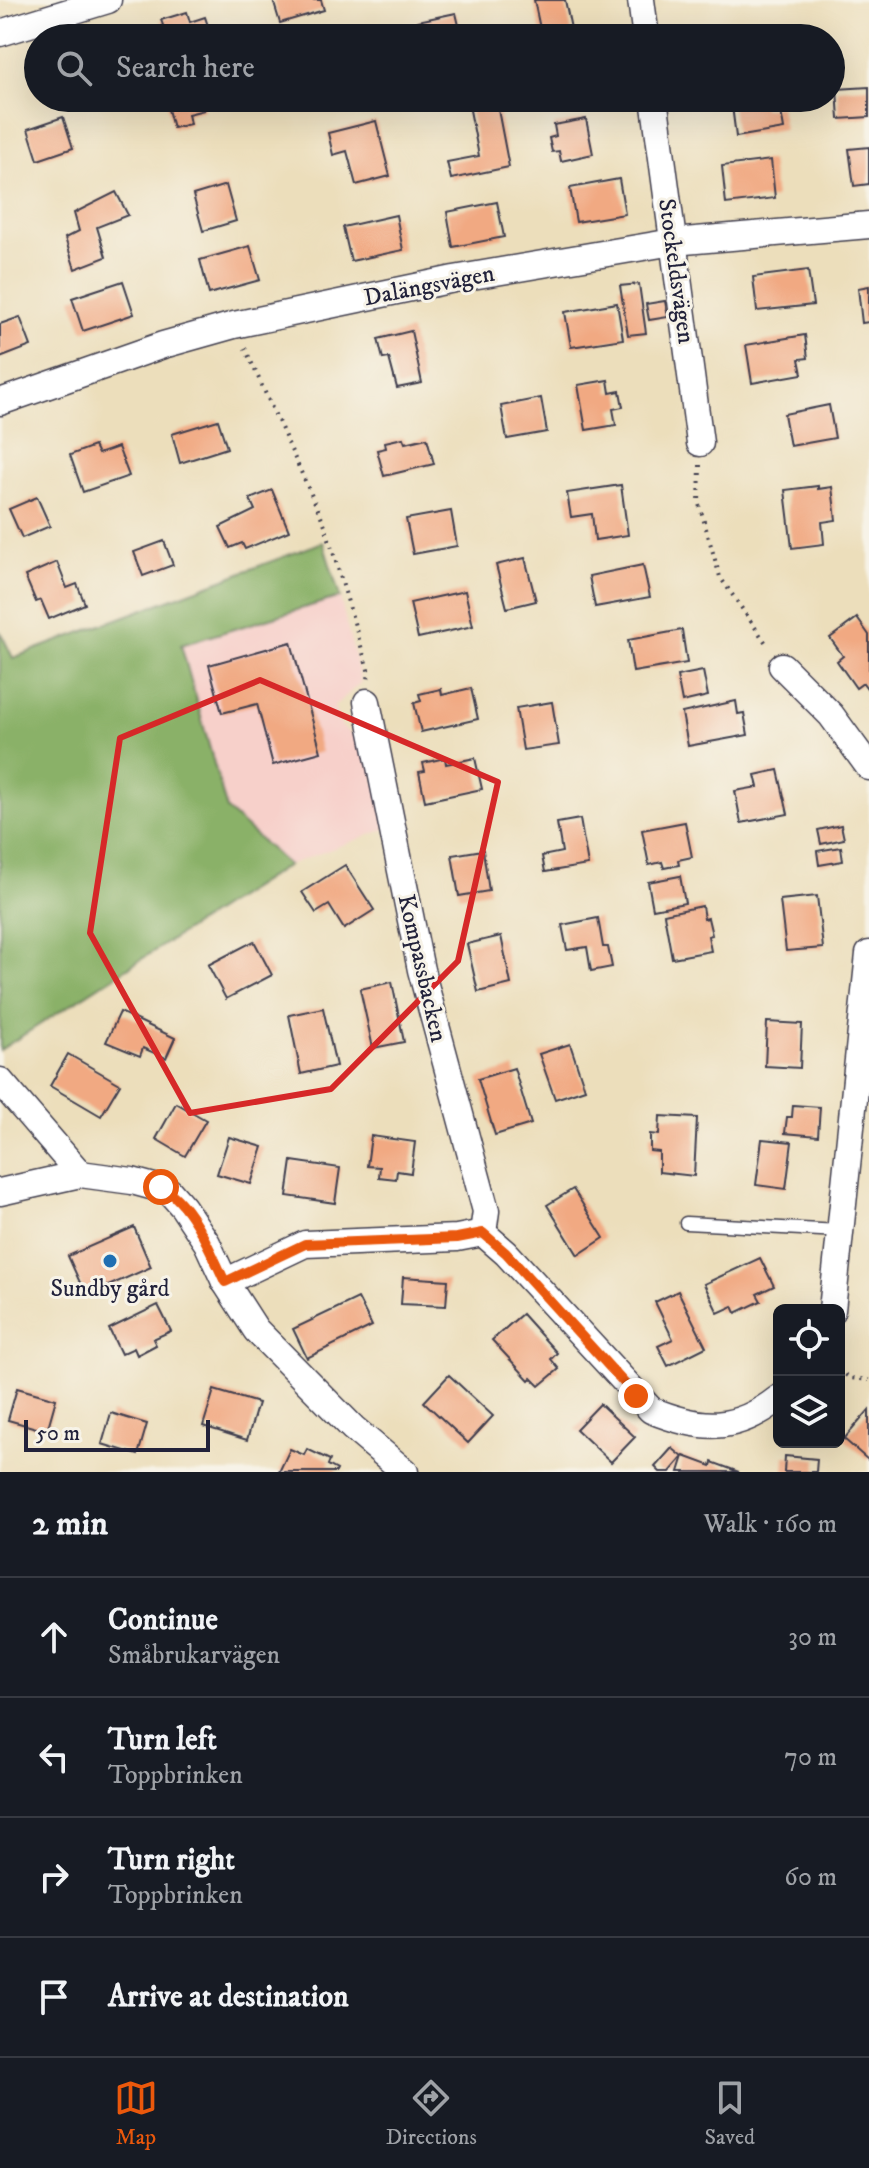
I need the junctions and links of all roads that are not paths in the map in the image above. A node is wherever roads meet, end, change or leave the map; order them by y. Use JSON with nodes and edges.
{"nodes":[{"id":1,"x":108,"y":0,"type":"edge"},
{"id":2,"x":641,"y":0,"type":"edge"},
{"id":3,"x":29,"y":24,"type":"edge"},
{"id":4,"x":644,"y":24,"type":"edge"},
{"id":5,"x":24,"y":26,"type":"edge"},
{"id":6,"x":0,"y":33,"type":"edge"},
{"id":7,"x":656,"y":112,"type":"edge"},
{"id":8,"x":869,"y":225,"type":"edge"},
{"id":9,"x":673,"y":242,"type":"junction"},
{"id":10,"x":0,"y":402,"type":"edge"},
{"id":11,"x":700,"y":443,"type":"road end"},
{"id":12,"x":782,"y":666,"type":"road end"},
{"id":13,"x":367,"y":702,"type":"road end"},
{"id":14,"x":869,"y":767,"type":"edge"},
{"id":15,"x":869,"y":954,"type":"edge"},
{"id":16,"x":0,"y":1081,"type":"edge"},
{"id":17,"x":80,"y":1174,"type":"junction"},
{"id":18,"x":0,"y":1192,"type":"edge"},
{"id":19,"x":686,"y":1223,"type":"dead end"},
{"id":20,"x":840,"y":1231,"type":"junction"},
{"id":21,"x":483,"y":1233,"type":"junction"},
{"id":22,"x":225,"y":1282,"type":"junction"},
{"id":23,"x":833,"y":1304,"type":"edge"},
{"id":24,"x":773,"y":1403,"type":"edge"},
{"id":25,"x":405,"y":1472,"type":"edge"}],
"edges":[{"from":1,"to":3,"type":"street"},
{"from":2,"to":4,"type":"street"},
{"from":5,"to":6,"type":"street"},
{"from":7,"to":9,"type":"street","name":"Stockeldsvägen"},
{"from":8,"to":9,"type":"street","name":"Dalängsvägen"},
{"from":9,"to":10,"type":"street","name":"Dalängsvägen"},
{"from":9,"to":11,"type":"street","name":"Stockeldsvägen"},
{"from":12,"to":14,"type":"street"},
{"from":13,"to":21,"type":"street","name":"Kompassbacken"},
{"from":15,"to":20,"type":"street"},
{"from":16,"to":17,"type":"street"},
{"from":17,"to":18,"type":"street"},
{"from":17,"to":22,"type":"street"},
{"from":19,"to":20,"type":"lane"},
{"from":20,"to":23,"type":"street"},
{"from":21,"to":22,"type":"street"},
{"from":21,"to":24,"type":"street"},
{"from":22,"to":25,"type":"street"}]}
